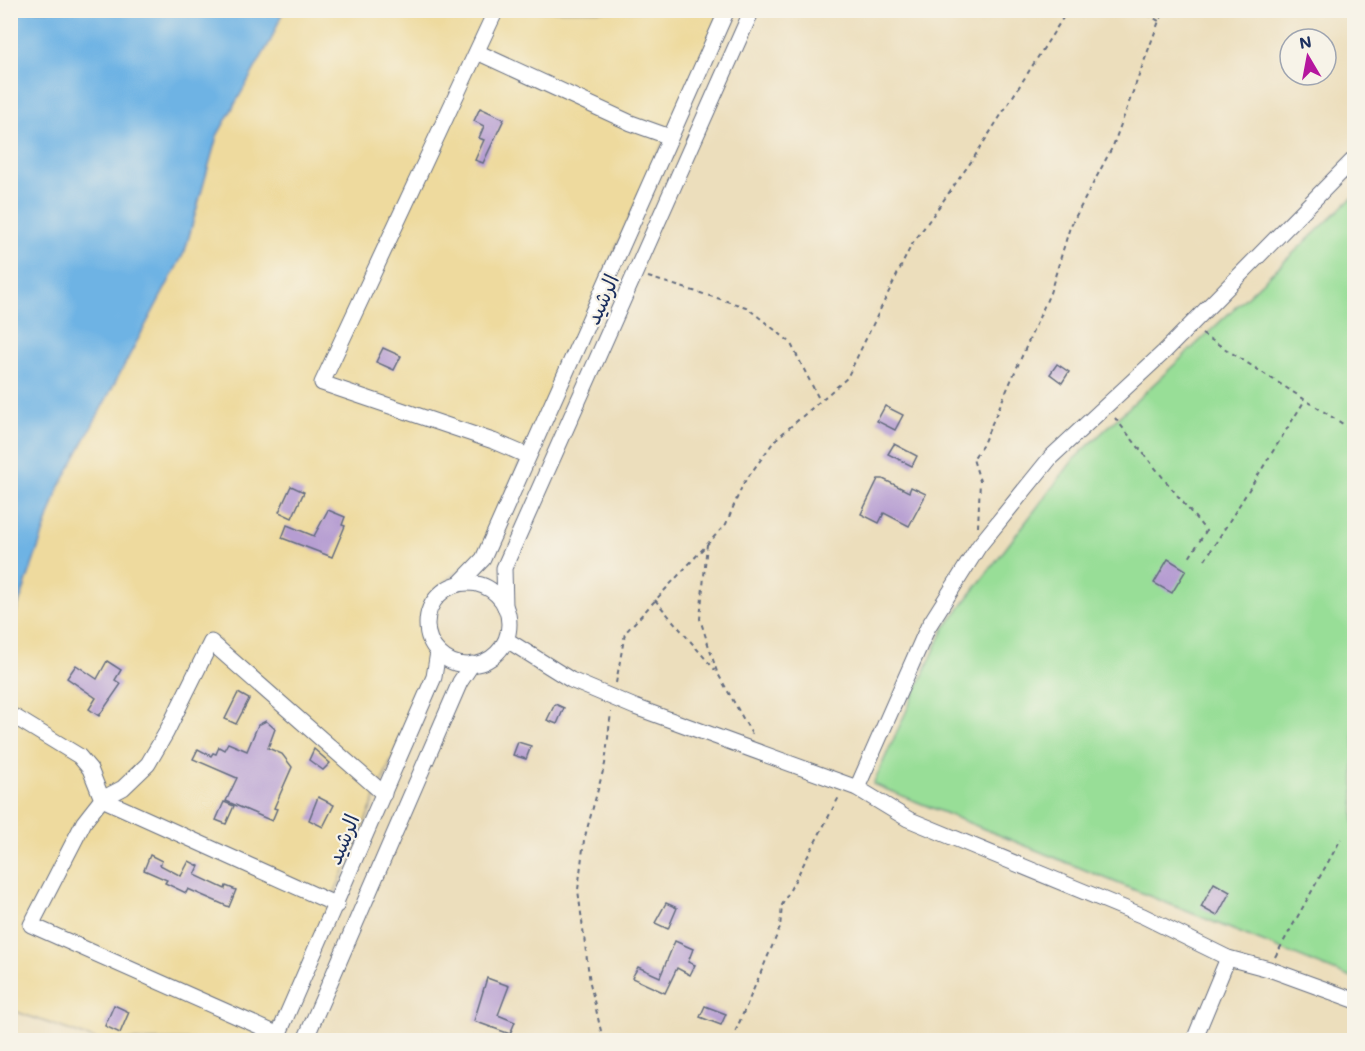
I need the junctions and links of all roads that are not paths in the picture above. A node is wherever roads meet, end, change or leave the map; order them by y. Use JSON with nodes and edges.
{"nodes":[{"id":1,"x":496,"y":10,"type":"edge"},
{"id":2,"x":727,"y":10,"type":"edge"},
{"id":3,"x":752,"y":10,"type":"edge"},
{"id":4,"x":477,"y":52,"type":"junction"},
{"id":5,"x":670,"y":137,"type":"junction"},
{"id":6,"x":1354,"y":159,"type":"edge"},
{"id":7,"x":528,"y":456,"type":"junction"},
{"id":8,"x":459,"y":585,"type":"junction"},
{"id":9,"x":505,"y":607,"type":"junction"},
{"id":10,"x":507,"y":640,"type":"junction"},
{"id":11,"x":438,"y":652,"type":"junction"},
{"id":12,"x":472,"y":664,"type":"junction"},
{"id":13,"x":15,"y":717,"type":"dead end"},
{"id":14,"x":852,"y":786,"type":"junction"},
{"id":15,"x":384,"y":794,"type":"junction"},
{"id":16,"x":102,"y":799,"type":"junction"},
{"id":17,"x":337,"y":905,"type":"junction"},
{"id":18,"x":1228,"y":958,"type":"junction"},
{"id":19,"x":1354,"y":1000,"type":"edge"},
{"id":20,"x":278,"y":1038,"type":"edge"},
{"id":21,"x":305,"y":1041,"type":"edge"},
{"id":22,"x":1194,"y":1041,"type":"edge"}],
"edges":[{"from":1,"to":4,"type":"street"},
{"from":2,"to":5,"type":"street","name":"الرشيد"},
{"from":3,"to":9,"type":"street","name":"الرشيد"},
{"from":4,"to":5,"type":"street"},
{"from":4,"to":7,"type":"street"},
{"from":5,"to":7,"type":"street","name":"الرشيد"},
{"from":6,"to":14,"type":"street"},
{"from":7,"to":8,"type":"street","name":"الرشيد"},
{"from":8,"to":9,"type":"street"},
{"from":8,"to":11,"type":"street"},
{"from":9,"to":10,"type":"street"},
{"from":10,"to":12,"type":"street"},
{"from":10,"to":14,"type":"street"},
{"from":11,"to":12,"type":"street"},
{"from":11,"to":15,"type":"street","name":"الرشيد"},
{"from":12,"to":21,"type":"street"},
{"from":13,"to":16,"type":"street"},
{"from":14,"to":18,"type":"street"},
{"from":15,"to":16,"type":"street"},
{"from":15,"to":17,"type":"street","name":"الرشيد"},
{"from":16,"to":17,"type":"street"},
{"from":16,"to":20,"type":"street"},
{"from":17,"to":20,"type":"street","name":"الرشيد"},
{"from":18,"to":19,"type":"street"},
{"from":18,"to":22,"type":"street"}]}
